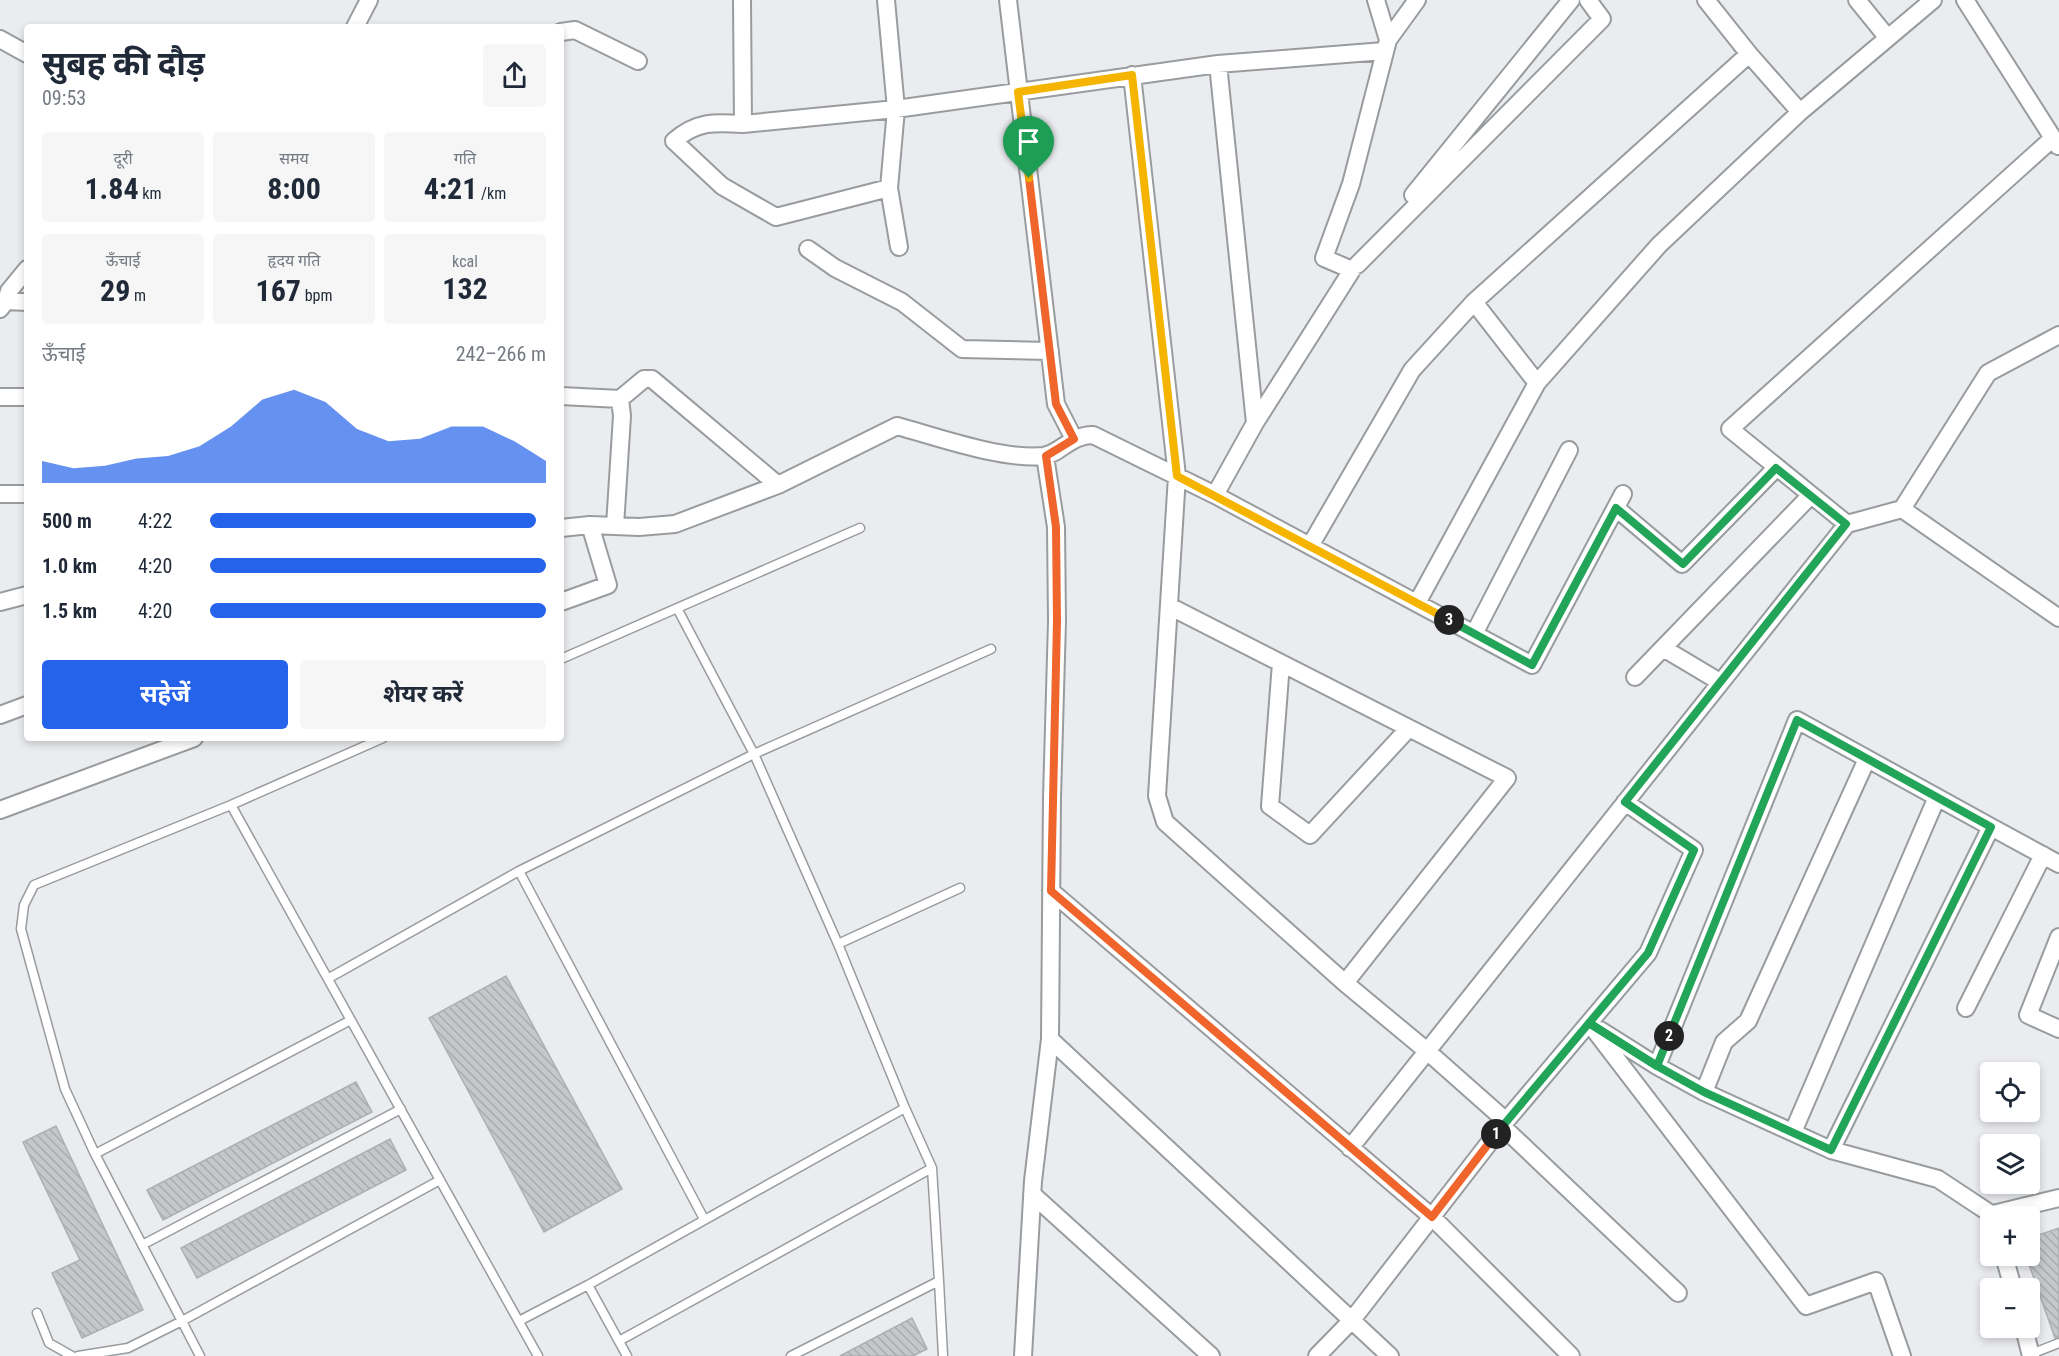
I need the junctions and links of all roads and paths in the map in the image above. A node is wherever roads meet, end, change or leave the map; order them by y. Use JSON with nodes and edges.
{"nodes":[{"id":1,"x":369,"y":0,"type":"edge"},
{"id":2,"x":742,"y":0,"type":"edge"},
{"id":3,"x":886,"y":0,"type":"edge"},
{"id":4,"x":1008,"y":0,"type":"edge"},
{"id":5,"x":1376,"y":0,"type":"edge"},
{"id":6,"x":1417,"y":0,"type":"edge"},
{"id":7,"x":1571,"y":0,"type":"edge"},
{"id":8,"x":1588,"y":0,"type":"edge"},
{"id":9,"x":1706,"y":0,"type":"edge"},
{"id":10,"x":1857,"y":0,"type":"edge"},
{"id":11,"x":1933,"y":0,"type":"edge"},
{"id":12,"x":1965,"y":0,"type":"edge"},
{"id":13,"x":357,"y":24,"type":"edge"},
{"id":14,"x":564,"y":32,"type":"edge"},
{"id":15,"x":1887,"y":37,"type":"junction"},
{"id":16,"x":0,"y":39,"type":"edge"},
{"id":17,"x":1386,"y":45,"type":"junction"},
{"id":18,"x":24,"y":52,"type":"edge"},
{"id":19,"x":1749,"y":54,"type":"junction"},
{"id":20,"x":638,"y":61,"type":"dead end"},
{"id":21,"x":1218,"y":64,"type":"junction"},
{"id":22,"x":1132,"y":75,"type":"junction"},
{"id":23,"x":1018,"y":92,"type":"junction"},
{"id":24,"x":896,"y":109,"type":"junction"},
{"id":25,"x":1800,"y":112,"type":"junction"},
{"id":26,"x":743,"y":124,"type":"junction"},
{"id":27,"x":2056,"y":142,"type":"edge"},
{"id":28,"x":889,"y":188,"type":"junction"},
{"id":29,"x":899,"y":247,"type":"dead end"},
{"id":30,"x":808,"y":249,"type":"dead end"},
{"id":31,"x":1354,"y":268,"type":"junction"},
{"id":32,"x":24,"y":273,"type":"edge"},
{"id":33,"x":24,"y":302,"type":"edge"},
{"id":34,"x":1474,"y":302,"type":"junction"},
{"id":35,"x":3,"y":305,"type":"edge"},
{"id":36,"x":2059,"y":335,"type":"edge"},
{"id":37,"x":1050,"y":351,"type":"junction"},
{"id":38,"x":1537,"y":383,"type":"junction"},
{"id":39,"x":564,"y":396,"type":"edge"},
{"id":40,"x":24,"y":397,"type":"edge"},
{"id":41,"x":0,"y":398,"type":"edge"},
{"id":42,"x":620,"y":399,"type":"junction"},
{"id":43,"x":1255,"y":423,"type":"junction"},
{"id":44,"x":1074,"y":439,"type":"junction"},
{"id":45,"x":1569,"y":450,"type":"dead end"},
{"id":46,"x":1046,"y":456,"type":"junction"},
{"id":47,"x":1776,"y":468,"type":"junction"},
{"id":48,"x":1177,"y":476,"type":"junction"},
{"id":49,"x":778,"y":485,"type":"junction"},
{"id":50,"x":0,"y":494,"type":"edge"},
{"id":51,"x":24,"y":494,"type":"edge"},
{"id":52,"x":1215,"y":495,"type":"junction"},
{"id":53,"x":1811,"y":495,"type":"junction"},
{"id":54,"x":1902,"y":509,"type":"junction"},
{"id":55,"x":1846,"y":524,"type":"junction"},
{"id":56,"x":590,"y":525,"type":"junction"},
{"id":57,"x":615,"y":526,"type":"junction"},
{"id":58,"x":564,"y":528,"type":"edge"},
{"id":59,"x":860,"y":528,"type":"dead end"},
{"id":60,"x":1310,"y":546,"type":"junction"},
{"id":61,"x":24,"y":596,"type":"edge"},
{"id":62,"x":564,"y":601,"type":"edge"},
{"id":63,"x":0,"y":602,"type":"edge"},
{"id":64,"x":1417,"y":603,"type":"junction"},
{"id":65,"x":1169,"y":606,"type":"junction"},
{"id":66,"x":677,"y":608,"type":"junction"},
{"id":67,"x":2059,"y":618,"type":"edge"},
{"id":68,"x":1474,"y":634,"type":"junction"},
{"id":69,"x":991,"y":648,"type":"dead end"},
{"id":70,"x":1663,"y":648,"type":"junction"},
{"id":71,"x":564,"y":658,"type":"edge"},
{"id":72,"x":1281,"y":663,"type":"junction"},
{"id":73,"x":1635,"y":677,"type":"dead end"},
{"id":74,"x":1720,"y":682,"type":"junction"},
{"id":75,"x":24,"y":706,"type":"edge"},
{"id":76,"x":0,"y":715,"type":"edge"},
{"id":77,"x":1409,"y":728,"type":"junction"},
{"id":78,"x":186,"y":741,"type":"edge"},
{"id":79,"x":375,"y":741,"type":"edge"},
{"id":80,"x":754,"y":754,"type":"junction"},
{"id":81,"x":1867,"y":759,"type":"junction"},
{"id":82,"x":1937,"y":797,"type":"junction"},
{"id":83,"x":1625,"y":802,"type":"junction"},
{"id":84,"x":231,"y":805,"type":"junction"},
{"id":85,"x":0,"y":810,"type":"edge"},
{"id":86,"x":1991,"y":827,"type":"junction"},
{"id":87,"x":2043,"y":855,"type":"junction"},
{"id":88,"x":2059,"y":864,"type":"edge"},
{"id":89,"x":519,"y":871,"type":"junction"},
{"id":90,"x":960,"y":888,"type":"dead end"},
{"id":91,"x":1051,"y":891,"type":"junction"},
{"id":92,"x":2059,"y":937,"type":"edge"},
{"id":93,"x":838,"y":944,"type":"junction"},
{"id":94,"x":329,"y":978,"type":"junction"},
{"id":95,"x":1345,"y":983,"type":"junction"},
{"id":96,"x":1966,"y":1008,"type":"dead end"},
{"id":97,"x":351,"y":1020,"type":"junction"},
{"id":98,"x":1589,"y":1023,"type":"junction"},
{"id":99,"x":2059,"y":1029,"type":"edge"},
{"id":100,"x":1050,"y":1039,"type":"junction"},
{"id":101,"x":1427,"y":1051,"type":"junction"},
{"id":102,"x":1657,"y":1066,"type":"junction"},
{"id":103,"x":1704,"y":1092,"type":"junction"},
{"id":104,"x":905,"y":1108,"type":"junction"},
{"id":105,"x":400,"y":1109,"type":"junction"},
{"id":106,"x":1504,"y":1124,"type":"junction"},
{"id":107,"x":1793,"y":1132,"type":"junction"},
{"id":108,"x":1350,"y":1148,"type":"junction"},
{"id":109,"x":1831,"y":1150,"type":"junction"},
{"id":110,"x":94,"y":1154,"type":"junction"},
{"id":111,"x":932,"y":1168,"type":"junction"},
{"id":112,"x":440,"y":1180,"type":"junction"},
{"id":113,"x":1032,"y":1194,"type":"junction"},
{"id":114,"x":2059,"y":1198,"type":"edge"},
{"id":115,"x":1980,"y":1206,"type":"edge"},
{"id":116,"x":2028,"y":1206,"type":"edge"},
{"id":117,"x":1432,"y":1217,"type":"junction"},
{"id":118,"x":704,"y":1219,"type":"junction"},
{"id":119,"x":142,"y":1245,"type":"junction"},
{"id":120,"x":939,"y":1281,"type":"junction"},
{"id":121,"x":588,"y":1285,"type":"junction"},
{"id":122,"x":1678,"y":1293,"type":"dead end"},
{"id":123,"x":37,"y":1313,"type":"dead end"},
{"id":124,"x":1352,"y":1320,"type":"junction"},
{"id":125,"x":182,"y":1321,"type":"junction"},
{"id":126,"x":519,"y":1322,"type":"junction"},
{"id":127,"x":2027,"y":1338,"type":"edge"},
{"id":128,"x":619,"y":1341,"type":"junction"},
{"id":129,"x":2059,"y":1343,"type":"edge"},
{"id":130,"x":2031,"y":1355,"type":"edge"},
{"id":131,"x":72,"y":1356,"type":"edge"},
{"id":132,"x":78,"y":1356,"type":"edge"},
{"id":133,"x":200,"y":1356,"type":"edge"},
{"id":134,"x":538,"y":1356,"type":"edge"},
{"id":135,"x":627,"y":1356,"type":"edge"},
{"id":136,"x":791,"y":1356,"type":"edge"},
{"id":137,"x":942,"y":1356,"type":"edge"},
{"id":138,"x":1023,"y":1356,"type":"edge"},
{"id":139,"x":1211,"y":1356,"type":"edge"},
{"id":140,"x":1317,"y":1356,"type":"edge"},
{"id":141,"x":1390,"y":1356,"type":"edge"},
{"id":142,"x":1571,"y":1356,"type":"edge"},
{"id":143,"x":1902,"y":1356,"type":"edge"}],
"edges":[{"from":1,"to":13,"type":"street"},
{"from":2,"to":26,"type":"street"},
{"from":3,"to":24,"type":"street"},
{"from":4,"to":23,"type":"street"},
{"from":5,"to":17,"type":"street"},
{"from":6,"to":17,"type":"street"},
{"from":7,"to":31,"type":"street"},
{"from":8,"to":31,"type":"street"},
{"from":9,"to":19,"type":"street"},
{"from":10,"to":15,"type":"street"},
{"from":11,"to":15,"type":"street"},
{"from":12,"to":27,"type":"street"},
{"from":14,"to":20,"type":"street"},
{"from":15,"to":25,"type":"street"},
{"from":16,"to":18,"type":"street"},
{"from":17,"to":21,"type":"street"},
{"from":17,"to":31,"type":"street"},
{"from":19,"to":25,"type":"street"},
{"from":19,"to":34,"type":"street"},
{"from":21,"to":22,"type":"street"},
{"from":21,"to":43,"type":"street"},
{"from":22,"to":23,"type":"street"},
{"from":22,"to":48,"type":"street"},
{"from":23,"to":24,"type":"street"},
{"from":23,"to":37,"type":"street"},
{"from":24,"to":26,"type":"street"},
{"from":24,"to":28,"type":"street"},
{"from":25,"to":38,"type":"street"},
{"from":26,"to":28,"type":"street"},
{"from":27,"to":47,"type":"street"},
{"from":28,"to":29,"type":"street"},
{"from":30,"to":37,"type":"street"},
{"from":31,"to":43,"type":"street"},
{"from":32,"to":35,"type":"street"},
{"from":33,"to":35,"type":"street"},
{"from":34,"to":38,"type":"street"},
{"from":34,"to":60,"type":"street"},
{"from":36,"to":54,"type":"street"},
{"from":37,"to":44,"type":"street"},
{"from":38,"to":64,"type":"street"},
{"from":39,"to":42,"type":"street"},
{"from":40,"to":41,"type":"street"},
{"from":42,"to":49,"type":"street"},
{"from":42,"to":57,"type":"street"},
{"from":43,"to":52,"type":"street"},
{"from":44,"to":46,"type":"street"},
{"from":44,"to":48,"type":"street"},
{"from":45,"to":68,"type":"street"},
{"from":46,"to":49,"type":"street"},
{"from":46,"to":91,"type":"street"},
{"from":47,"to":53,"type":"street"},
{"from":47,"to":68,"type":"street"},
{"from":48,"to":52,"type":"street"},
{"from":48,"to":65,"type":"street"},
{"from":49,"to":57,"type":"street"},
{"from":50,"to":51,"type":"street"},
{"from":52,"to":60,"type":"street"},
{"from":53,"to":55,"type":"street"},
{"from":53,"to":70,"type":"street"},
{"from":54,"to":55,"type":"street"},
{"from":54,"to":67,"type":"street"},
{"from":55,"to":74,"type":"street"},
{"from":56,"to":57,"type":"street"},
{"from":56,"to":58,"type":"street"},
{"from":56,"to":62,"type":"street"},
{"from":59,"to":66,"type":"lane"},
{"from":60,"to":64,"type":"street"},
{"from":61,"to":63,"type":"street"},
{"from":64,"to":68,"type":"street"},
{"from":65,"to":72,"type":"street"},
{"from":65,"to":95,"type":"street"},
{"from":66,"to":71,"type":"lane"},
{"from":66,"to":80,"type":"lane"},
{"from":69,"to":80,"type":"lane"},
{"from":70,"to":73,"type":"street"},
{"from":70,"to":74,"type":"street"},
{"from":72,"to":77,"type":"street"},
{"from":72,"to":77,"type":"street"},
{"from":74,"to":83,"type":"street"},
{"from":75,"to":76,"type":"street"},
{"from":77,"to":95,"type":"street"},
{"from":78,"to":85,"type":"street"},
{"from":79,"to":84,"type":"lane"},
{"from":80,"to":89,"type":"lane"},
{"from":80,"to":93,"type":"lane"},
{"from":81,"to":82,"type":"street"},
{"from":81,"to":102,"type":"street"},
{"from":81,"to":103,"type":"street"},
{"from":82,"to":86,"type":"street"},
{"from":82,"to":107,"type":"street"},
{"from":83,"to":98,"type":"street"},
{"from":83,"to":101,"type":"street"},
{"from":84,"to":94,"type":"lane"},
{"from":84,"to":110,"type":"lane"},
{"from":86,"to":87,"type":"street"},
{"from":86,"to":109,"type":"street"},
{"from":87,"to":88,"type":"street"},
{"from":87,"to":96,"type":"street"},
{"from":89,"to":94,"type":"lane"},
{"from":89,"to":118,"type":"lane"},
{"from":90,"to":93,"type":"lane"},
{"from":91,"to":100,"type":"street"},
{"from":91,"to":108,"type":"street"},
{"from":92,"to":99,"type":"street"},
{"from":93,"to":104,"type":"lane"},
{"from":94,"to":97,"type":"lane"},
{"from":95,"to":101,"type":"street"},
{"from":97,"to":105,"type":"lane"},
{"from":97,"to":110,"type":"lane"},
{"from":98,"to":102,"type":"street"},
{"from":98,"to":106,"type":"street"},
{"from":98,"to":143,"type":"street"},
{"from":100,"to":113,"type":"street"},
{"from":100,"to":124,"type":"street"},
{"from":101,"to":106,"type":"street"},
{"from":101,"to":108,"type":"street"},
{"from":102,"to":103,"type":"street"},
{"from":103,"to":107,"type":"street"},
{"from":104,"to":111,"type":"lane"},
{"from":104,"to":118,"type":"lane"},
{"from":105,"to":112,"type":"lane"},
{"from":105,"to":119,"type":"lane"},
{"from":106,"to":117,"type":"street"},
{"from":106,"to":122,"type":"street"},
{"from":107,"to":109,"type":"street"},
{"from":108,"to":117,"type":"street"},
{"from":109,"to":115,"type":"street"},
{"from":110,"to":119,"type":"lane"},
{"from":111,"to":120,"type":"lane"},
{"from":111,"to":128,"type":"lane"},
{"from":112,"to":125,"type":"lane"},
{"from":112,"to":126,"type":"lane"},
{"from":113,"to":138,"type":"street"},
{"from":113,"to":139,"type":"street"},
{"from":114,"to":116,"type":"street"},
{"from":117,"to":124,"type":"street"},
{"from":117,"to":142,"type":"street"},
{"from":118,"to":121,"type":"lane"},
{"from":119,"to":125,"type":"lane"},
{"from":120,"to":136,"type":"lane"},
{"from":120,"to":137,"type":"lane"},
{"from":121,"to":126,"type":"lane"},
{"from":121,"to":128,"type":"lane"},
{"from":123,"to":131,"type":"lane"},
{"from":124,"to":140,"type":"street"},
{"from":124,"to":141,"type":"street"},
{"from":125,"to":132,"type":"lane"},
{"from":125,"to":133,"type":"lane"},
{"from":126,"to":134,"type":"lane"},
{"from":127,"to":130,"type":"street"},
{"from":128,"to":135,"type":"lane"},
{"from":129,"to":130,"type":"lane"}]}
